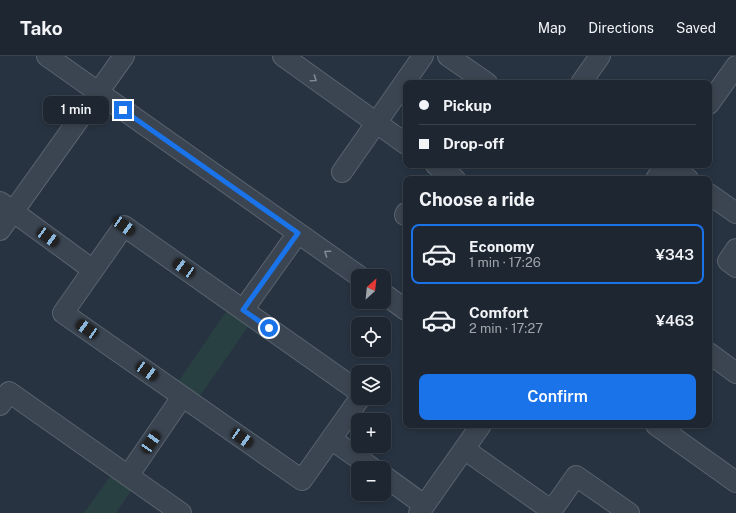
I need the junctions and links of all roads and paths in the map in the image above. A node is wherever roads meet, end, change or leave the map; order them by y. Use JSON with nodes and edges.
{"nodes":[{"id":1,"x":47,"y":56,"type":"edge"},
{"id":2,"x":124,"y":56,"type":"edge"},
{"id":3,"x":283,"y":56,"type":"edge"},
{"id":4,"x":424,"y":56,"type":"edge"},
{"id":5,"x":448,"y":56,"type":"edge"},
{"id":6,"x":600,"y":56,"type":"edge"},
{"id":7,"x":736,"y":66,"type":"edge"},
{"id":8,"x":407,"y":80,"type":"edge"},
{"id":9,"x":483,"y":80,"type":"edge"},
{"id":10,"x":583,"y":80,"type":"edge"},
{"id":11,"x":403,"y":86,"type":"edge"},
{"id":12,"x":98,"y":92,"type":"junction"},
{"id":13,"x":712,"y":100,"type":"edge"},
{"id":14,"x":377,"y":123,"type":"junction"},
{"id":15,"x":403,"y":142,"type":"edge"},
{"id":16,"x":665,"y":168,"type":"edge"},
{"id":17,"x":672,"y":168,"type":"edge"},
{"id":18,"x":434,"y":170,"type":"edge"},
{"id":19,"x":342,"y":172,"type":"dead end"},
{"id":20,"x":448,"y":176,"type":"edge"},
{"id":21,"x":658,"y":176,"type":"edge"},
{"id":22,"x":684,"y":176,"type":"edge"},
{"id":23,"x":712,"y":196,"type":"edge"},
{"id":24,"x":7,"y":207,"type":"edge"},
{"id":25,"x":736,"y":213,"type":"edge"},
{"id":26,"x":0,"y":230,"type":"edge"},
{"id":27,"x":298,"y":233,"type":"junction"},
{"id":28,"x":736,"y":249,"type":"edge"},
{"id":29,"x":736,"y":267,"type":"edge"},
{"id":30,"x":94,"y":270,"type":"junction"},
{"id":31,"x":351,"y":271,"type":"edge"},
{"id":32,"x":391,"y":299,"type":"edge"},
{"id":33,"x":403,"y":308,"type":"edge"},
{"id":34,"x":243,"y":310,"type":"junction"},
{"id":35,"x":712,"y":355,"type":"edge"},
{"id":36,"x":736,"y":373,"type":"edge"},
{"id":37,"x":351,"y":386,"type":"edge"},
{"id":38,"x":182,"y":397,"type":"junction"},
{"id":39,"x":0,"y":404,"type":"edge"},
{"id":40,"x":355,"y":405,"type":"edge"},
{"id":41,"x":479,"y":428,"type":"edge"},
{"id":42,"x":660,"y":428,"type":"edge"},
{"id":43,"x":331,"y":439,"type":"junction"},
{"id":44,"x":464,"y":449,"type":"junction"},
{"id":45,"x":362,"y":461,"type":"edge"},
{"id":46,"x":128,"y":476,"type":"junction"},
{"id":47,"x":391,"y":482,"type":"edge"},
{"id":48,"x":736,"y":482,"type":"edge"},
{"id":49,"x":422,"y":509,"type":"edge"},
{"id":50,"x":551,"y":512,"type":"edge"},
{"id":51,"x":181,"y":513,"type":"edge"},
{"id":52,"x":629,"y":513,"type":"edge"}],
"edges":[{"from":1,"to":12,"type":"street"},
{"from":2,"to":12,"type":"street"},
{"from":3,"to":14,"type":"street","one_way":true},
{"from":4,"to":8,"type":"street"},
{"from":5,"to":9,"type":"street"},
{"from":6,"to":10,"type":"street"},
{"from":7,"to":13,"type":"street"},
{"from":11,"to":14,"type":"street"},
{"from":12,"to":24,"type":"street"},
{"from":12,"to":27,"type":"street"},
{"from":14,"to":15,"type":"street"},
{"from":14,"to":19,"type":"street"},
{"from":16,"to":21,"type":"street"},
{"from":17,"to":22,"type":"street"},
{"from":18,"to":20,"type":"street"},
{"from":23,"to":25,"type":"street"},
{"from":24,"to":26,"type":"street"},
{"from":24,"to":30,"type":"street"},
{"from":31,"to":27,"type":"street","one_way":true},
{"from":27,"to":34,"type":"street"},
{"from":28,"to":29,"type":"street"},
{"from":30,"to":34,"type":"street"},
{"from":30,"to":38,"type":"street"},
{"from":32,"to":33,"type":"street"},
{"from":34,"to":37,"type":"street"},
{"from":35,"to":36,"type":"street"},
{"from":38,"to":43,"type":"street"},
{"from":38,"to":46,"type":"street"},
{"from":39,"to":46,"type":"street"},
{"from":40,"to":43,"type":"street"},
{"from":41,"to":44,"type":"street"},
{"from":42,"to":48,"type":"street"},
{"from":43,"to":45,"type":"street"},
{"from":44,"to":49,"type":"street"},
{"from":44,"to":50,"type":"street"},
{"from":46,"to":51,"type":"street"},
{"from":47,"to":49,"type":"street"},
{"from":50,"to":52,"type":"street"}]}
